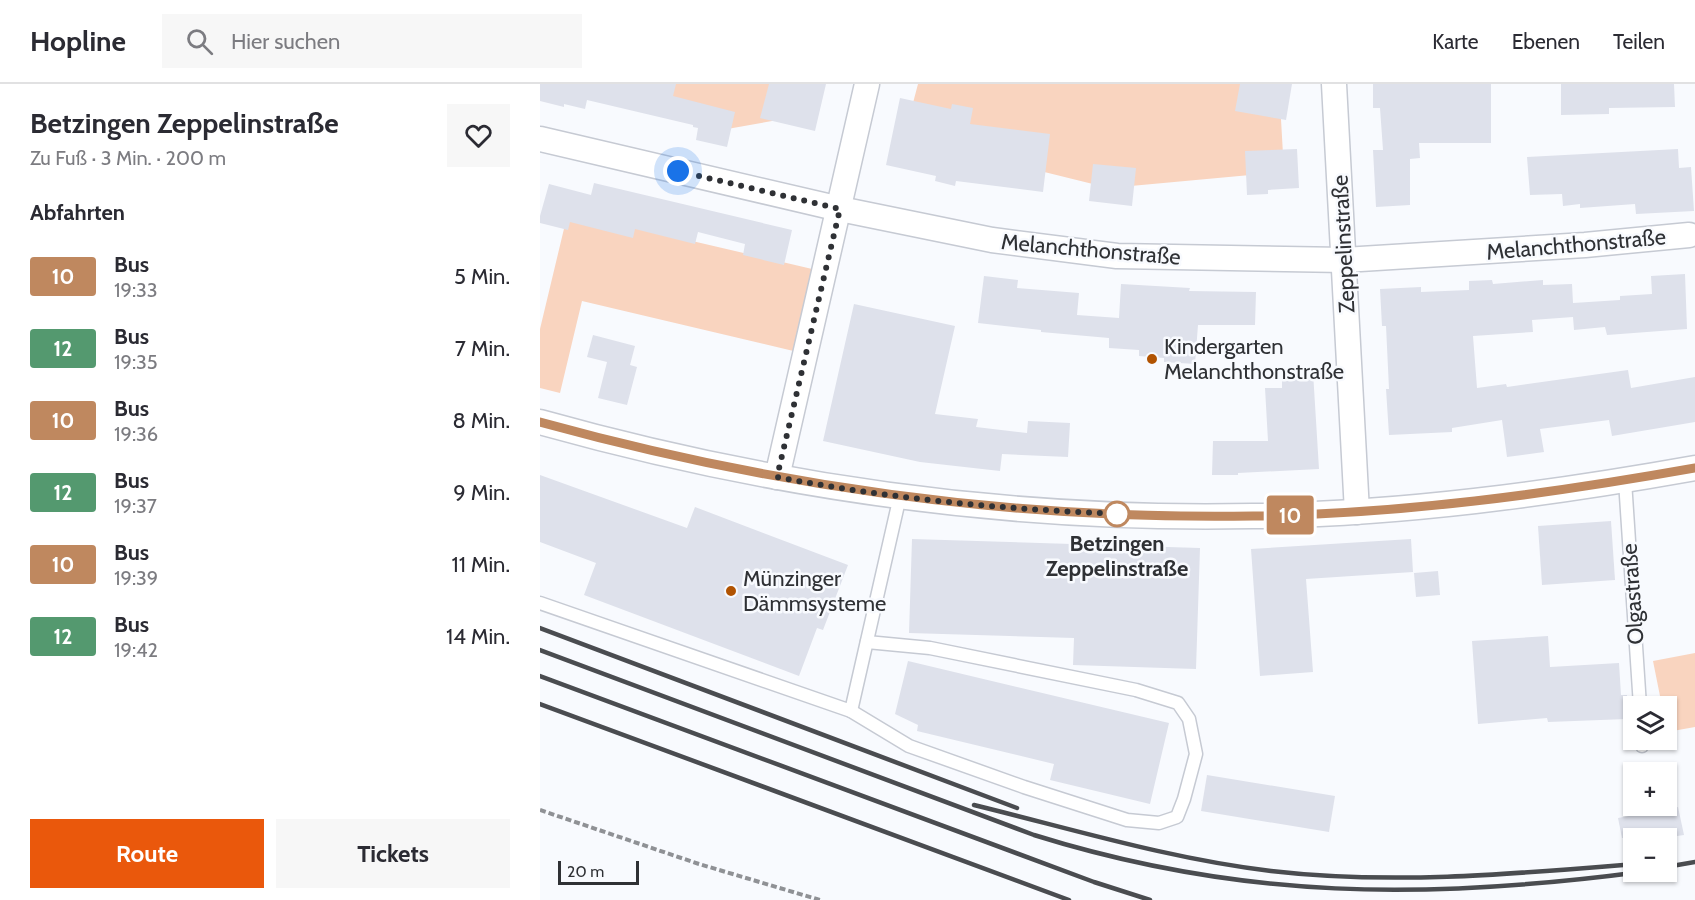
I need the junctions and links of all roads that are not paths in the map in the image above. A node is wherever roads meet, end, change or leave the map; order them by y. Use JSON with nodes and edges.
{"nodes":[{"id":1,"x":867,"y":84,"type":"edge"},
{"id":2,"x":1334,"y":84,"type":"edge"},
{"id":3,"x":540,"y":138,"type":"edge"},
{"id":4,"x":840,"y":209,"type":"junction"},
{"id":5,"x":1689,"y":235,"type":"dead end"},
{"id":6,"x":1344,"y":260,"type":"junction"},
{"id":7,"x":540,"y":422,"type":"edge"},
{"id":8,"x":1695,"y":468,"type":"edge"},
{"id":9,"x":777,"y":477,"type":"junction"},
{"id":10,"x":1625,"y":481,"type":"junction"},
{"id":11,"x":900,"y":496,"type":"junction"},
{"id":12,"x":1357,"y":512,"type":"junction"},
{"id":13,"x":540,"y":603,"type":"edge"},
{"id":14,"x":867,"y":642,"type":"junction"},
{"id":15,"x":1639,"y":696,"type":"edge"},
{"id":16,"x":851,"y":711,"type":"junction"}],
"edges":[{"from":1,"to":4,"type":"street"},
{"from":2,"to":6,"type":"street","name":"Zeppelinstraße"},
{"from":3,"to":4,"type":"street","name":"Melanchthonstraße"},
{"from":4,"to":6,"type":"street","name":"Melanchthonstraße"},
{"from":4,"to":9,"type":"street"},
{"from":5,"to":6,"type":"street","name":"Melanchthonstraße"},
{"from":6,"to":12,"type":"street","name":"Zeppelinstraße"},
{"from":7,"to":9,"type":"street"},
{"from":8,"to":10,"type":"street"},
{"from":9,"to":11,"type":"street"},
{"from":10,"to":12,"type":"street"},
{"from":10,"to":15,"type":"lane","name":"Olgastraße"},
{"from":11,"to":12,"type":"street"},
{"from":11,"to":14,"type":"lane"},
{"from":13,"to":16,"type":"lane"},
{"from":14,"to":16,"type":"lane"},
{"from":14,"to":16,"type":"lane"}]}
